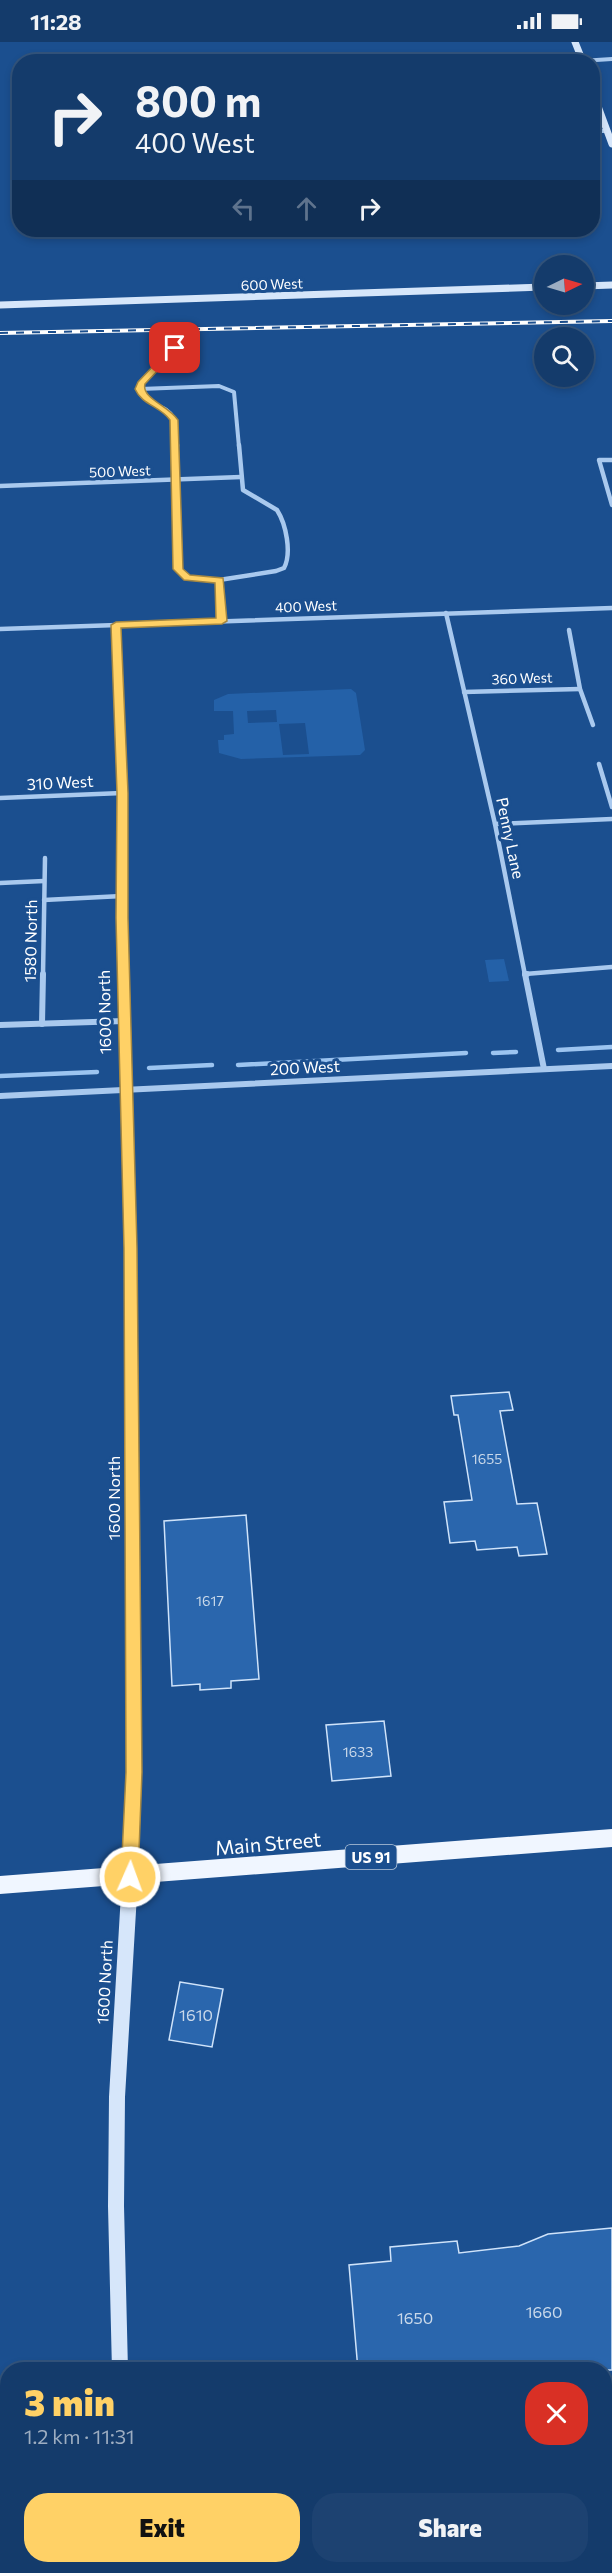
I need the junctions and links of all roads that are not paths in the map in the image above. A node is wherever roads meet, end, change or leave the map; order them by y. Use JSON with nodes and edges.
{"nodes":[{"id":1,"x":600,"y":112,"type":"edge"},
{"id":2,"x":600,"y":131,"type":"edge"},
{"id":3,"x":607,"y":131,"type":"junction"},
{"id":4,"x":612,"y":144,"type":"edge"},
{"id":5,"x":612,"y":285,"type":"edge"},
{"id":6,"x":594,"y":286,"type":"edge"},
{"id":7,"x":534,"y":287,"type":"edge"},
{"id":8,"x":0,"y":305,"type":"edge"},
{"id":9,"x":175,"y":348,"type":"dead end"},
{"id":10,"x":139,"y":389,"type":"junction"},
{"id":11,"x":612,"y":460,"type":"edge"},
{"id":12,"x":241,"y":477,"type":"junction"},
{"id":13,"x":174,"y":480,"type":"junction"},
{"id":14,"x":0,"y":486,"type":"edge"},
{"id":15,"x":612,"y":505,"type":"edge"},
{"id":16,"x":219,"y":580,"type":"junction"},
{"id":17,"x":612,"y":608,"type":"edge"},
{"id":18,"x":446,"y":613,"type":"junction"},
{"id":19,"x":222,"y":621,"type":"junction"},
{"id":20,"x":116,"y":625,"type":"junction"},
{"id":21,"x":0,"y":630,"type":"edge"},
{"id":22,"x":568,"y":630,"type":"dead end"},
{"id":23,"x":580,"y":689,"type":"junction"},
{"id":24,"x":464,"y":692,"type":"junction"},
{"id":25,"x":593,"y":725,"type":"dead end"},
{"id":26,"x":600,"y":764,"type":"dead end"},
{"id":27,"x":122,"y":793,"type":"junction"},
{"id":28,"x":0,"y":798,"type":"edge"},
{"id":29,"x":612,"y":807,"type":"edge"},
{"id":30,"x":612,"y":819,"type":"edge"},
{"id":31,"x":495,"y":824,"type":"junction"},
{"id":32,"x":45,"y":858,"type":"dead end"},
{"id":33,"x":44,"y":881,"type":"junction"},
{"id":34,"x":0,"y":883,"type":"edge"},
{"id":35,"x":122,"y":896,"type":"junction"},
{"id":36,"x":44,"y":900,"type":"junction"},
{"id":37,"x":612,"y":967,"type":"edge"},
{"id":38,"x":525,"y":974,"type":"junction"},
{"id":39,"x":124,"y":1021,"type":"junction"},
{"id":40,"x":42,"y":1024,"type":"junction"},
{"id":41,"x":0,"y":1025,"type":"edge"},
{"id":42,"x":612,"y":1066,"type":"edge"},
{"id":43,"x":544,"y":1069,"type":"junction"},
{"id":44,"x":128,"y":1089,"type":"junction"},
{"id":45,"x":0,"y":1096,"type":"edge"},
{"id":46,"x":612,"y":1838,"type":"edge"},
{"id":47,"x":130,"y":1877,"type":"junction"},
{"id":48,"x":0,"y":1886,"type":"edge"},
{"id":49,"x":120,"y":2362,"type":"edge"}],
"edges":[{"from":1,"to":3,"type":"street"},
{"from":2,"to":3,"type":"street"},
{"from":3,"to":4,"type":"street"},
{"from":5,"to":6,"type":"street"},
{"from":7,"to":8,"type":"street","name":"600 West"},
{"from":9,"to":10,"type":"street"},
{"from":10,"to":12,"type":"street"},
{"from":10,"to":13,"type":"street"},
{"from":11,"to":15,"type":"street"},
{"from":12,"to":13,"type":"street","name":"500 West"},
{"from":12,"to":16,"type":"street"},
{"from":13,"to":14,"type":"street","name":"500 West"},
{"from":13,"to":16,"type":"street"},
{"from":16,"to":19,"type":"street"},
{"from":17,"to":18,"type":"street","name":"400 West"},
{"from":18,"to":19,"type":"street","name":"400 West"},
{"from":18,"to":24,"type":"street","name":"Penny Lane"},
{"from":19,"to":20,"type":"street","name":"400 West"},
{"from":20,"to":21,"type":"street","name":"400 West"},
{"from":20,"to":27,"type":"street","name":"1600 North"},
{"from":22,"to":23,"type":"street"},
{"from":23,"to":24,"type":"street","name":"360 West"},
{"from":23,"to":25,"type":"street"},
{"from":24,"to":31,"type":"street","name":"Penny Lane"},
{"from":26,"to":29,"type":"street"},
{"from":27,"to":28,"type":"street","name":"310 West"},
{"from":27,"to":35,"type":"street","name":"1600 North"},
{"from":30,"to":31,"type":"street"},
{"from":31,"to":38,"type":"street","name":"Penny Lane"},
{"from":32,"to":33,"type":"street","name":"1580 North"},
{"from":33,"to":34,"type":"street"},
{"from":33,"to":36,"type":"street","name":"1580 North"},
{"from":35,"to":36,"type":"street"},
{"from":35,"to":39,"type":"street","name":"1600 North"},
{"from":36,"to":40,"type":"street","name":"1580 North"},
{"from":37,"to":38,"type":"street"},
{"from":38,"to":43,"type":"street","name":"Penny Lane"},
{"from":39,"to":40,"type":"street"},
{"from":39,"to":44,"type":"street","name":"1600 North"},
{"from":40,"to":41,"type":"street"},
{"from":42,"to":43,"type":"street","name":"200 West"},
{"from":43,"to":44,"type":"street","name":"200 West"},
{"from":44,"to":45,"type":"street","name":"200 West"},
{"from":44,"to":47,"type":"street","name":"1600 North"},
{"from":46,"to":47,"type":"main road","name":"Main Street","number":"US 91"},
{"from":47,"to":48,"type":"main road","name":"Main Street","number":"US 91"},
{"from":47,"to":49,"type":"street","name":"1600 North"}]}
